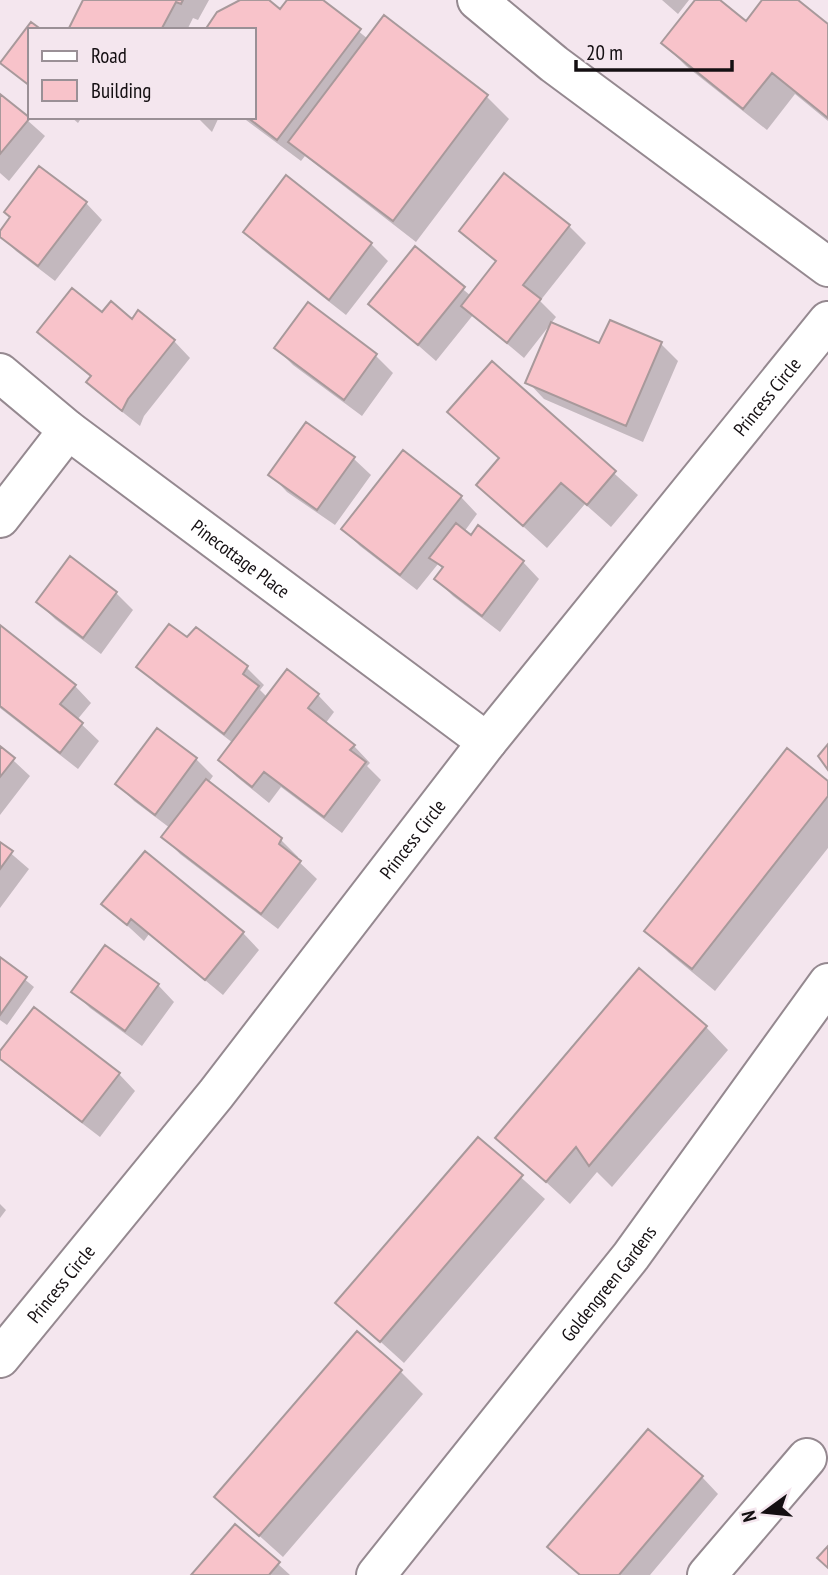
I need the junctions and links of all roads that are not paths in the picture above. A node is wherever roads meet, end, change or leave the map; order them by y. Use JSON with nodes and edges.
{"nodes":[{"id":1,"x":477,"y":0,"type":"edge"},
{"id":2,"x":828,"y":267,"type":"edge"},
{"id":3,"x":828,"y":321,"type":"edge"},
{"id":4,"x":0,"y":373,"type":"edge"},
{"id":5,"x":68,"y":429,"type":"junction"},
{"id":6,"x":0,"y":518,"type":"edge"},
{"id":7,"x":486,"y":742,"type":"junction"},
{"id":8,"x":828,"y":982,"type":"edge"},
{"id":9,"x":0,"y":1358,"type":"edge"},
{"id":10,"x":807,"y":1458,"type":"dead end"},
{"id":11,"x":376,"y":1575,"type":"edge"},
{"id":12,"x":707,"y":1575,"type":"edge"}],
"edges":[{"from":1,"to":2,"type":"street"},
{"from":3,"to":7,"type":"street","name":"Princess Circle"},
{"from":4,"to":5,"type":"street","name":"Pinecottage Place"},
{"from":5,"to":6,"type":"street"},
{"from":5,"to":7,"type":"street","name":"Pinecottage Place"},
{"from":7,"to":9,"type":"street","name":"Princess Circle"},
{"from":8,"to":11,"type":"street","name":"Goldengreen Gardens"},
{"from":10,"to":12,"type":"street"}]}
